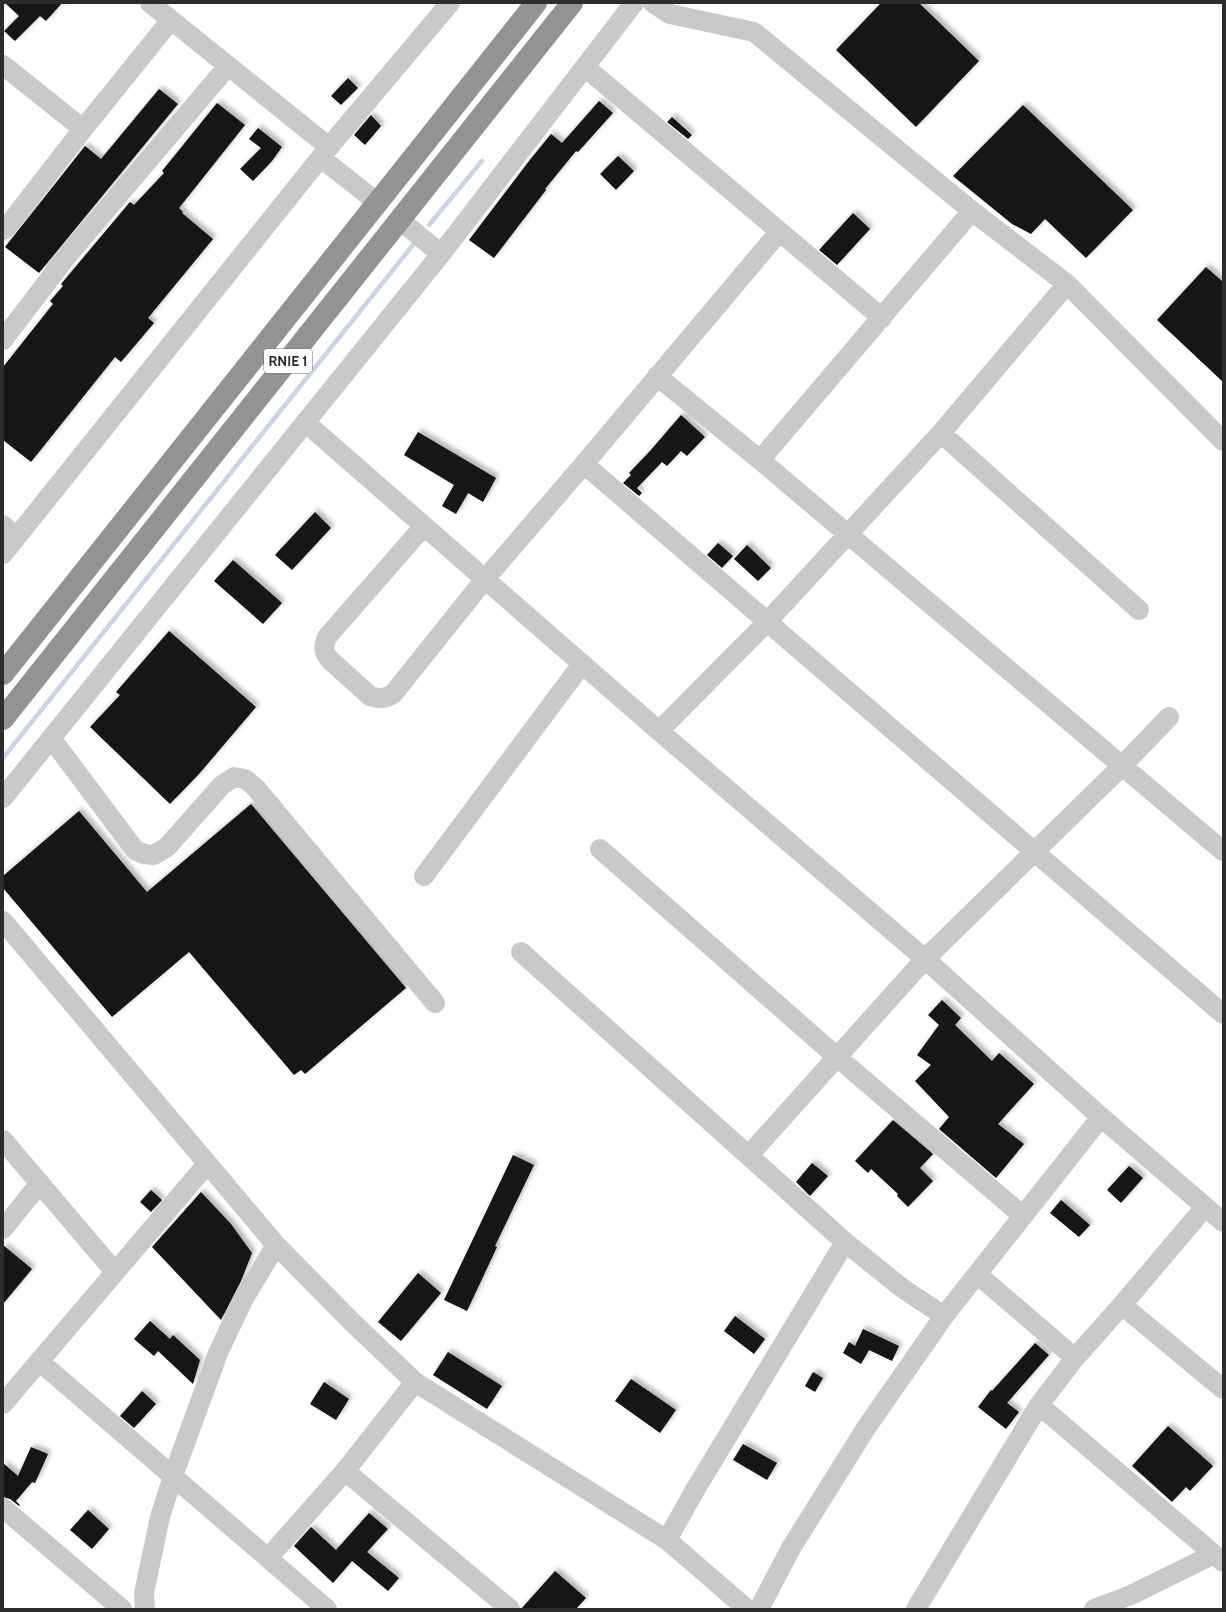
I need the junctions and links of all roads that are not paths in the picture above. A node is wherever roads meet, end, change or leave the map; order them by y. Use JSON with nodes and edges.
{"nodes":[{"id":1,"x":150,"y":3,"type":"edge"},
{"id":2,"x":450,"y":3,"type":"edge"},
{"id":3,"x":536,"y":3,"type":"edge"},
{"id":4,"x":572,"y":3,"type":"edge"},
{"id":5,"x":634,"y":3,"type":"edge"},
{"id":6,"x":652,"y":3,"type":"edge"},
{"id":7,"x":171,"y":20,"type":"junction"},
{"id":8,"x":3,"y":65,"type":"edge"},
{"id":9,"x":228,"y":66,"type":"junction"},
{"id":10,"x":585,"y":68,"type":"junction"},
{"id":11,"x":83,"y":129,"type":"junction"},
{"id":12,"x":325,"y":152,"type":"junction"},
{"id":13,"x":378,"y":203,"type":"junction"},
{"id":14,"x":972,"y":211,"type":"junction"},
{"id":15,"x":400,"y":220,"type":"junction"},
{"id":16,"x":3,"y":230,"type":"edge"},
{"id":17,"x":779,"y":232,"type":"junction"},
{"id":18,"x":441,"y":254,"type":"junction"},
{"id":19,"x":1067,"y":284,"type":"junction"},
{"id":20,"x":882,"y":318,"type":"junction"},
{"id":21,"x":3,"y":340,"type":"edge"},
{"id":22,"x":657,"y":376,"type":"junction"},
{"id":23,"x":306,"y":422,"type":"junction"},
{"id":24,"x":941,"y":432,"type":"junction"},
{"id":25,"x":1223,"y":441,"type":"edge"},
{"id":26,"x":760,"y":460,"type":"junction"},
{"id":27,"x":584,"y":464,"type":"junction"},
{"id":28,"x":424,"y":526,"type":"junction"},
{"id":29,"x":10,"y":531,"type":"edge"},
{"id":30,"x":847,"y":534,"type":"junction"},
{"id":31,"x":3,"y":554,"type":"edge"},
{"id":32,"x":485,"y":579,"type":"junction"},
{"id":33,"x":1139,"y":610,"type":"dead end"},
{"id":34,"x":767,"y":622,"type":"junction"},
{"id":35,"x":582,"y":664,"type":"junction"},
{"id":36,"x":3,"y":674,"type":"edge"},
{"id":37,"x":1169,"y":716,"type":"dead end"},
{"id":38,"x":3,"y":720,"type":"edge"},
{"id":39,"x":659,"y":731,"type":"junction"},
{"id":40,"x":51,"y":738,"type":"junction"},
{"id":41,"x":1122,"y":766,"type":"junction"},
{"id":42,"x":3,"y":798,"type":"edge"},
{"id":43,"x":600,"y":849,"type":"dead end"},
{"id":44,"x":1034,"y":851,"type":"junction"},
{"id":45,"x":1223,"y":851,"type":"edge"},
{"id":46,"x":424,"y":876,"type":"dead end"},
{"id":47,"x":3,"y":921,"type":"edge"},
{"id":48,"x":522,"y":952,"type":"dead end"},
{"id":49,"x":925,"y":959,"type":"junction"},
{"id":50,"x":436,"y":1003,"type":"dead end"},
{"id":51,"x":1223,"y":1014,"type":"edge"},
{"id":52,"x":837,"y":1057,"type":"junction"},
{"id":53,"x":1101,"y":1117,"type":"junction"},
{"id":54,"x":3,"y":1140,"type":"edge"},
{"id":55,"x":749,"y":1155,"type":"junction"},
{"id":56,"x":207,"y":1164,"type":"junction"},
{"id":57,"x":40,"y":1183,"type":"junction"},
{"id":58,"x":1205,"y":1208,"type":"junction"},
{"id":59,"x":1024,"y":1216,"type":"junction"},
{"id":60,"x":1223,"y":1222,"type":"edge"},
{"id":61,"x":3,"y":1229,"type":"edge"},
{"id":62,"x":845,"y":1242,"type":"junction"},
{"id":63,"x":276,"y":1245,"type":"junction"},
{"id":64,"x":115,"y":1272,"type":"junction"},
{"id":65,"x":977,"y":1274,"type":"junction"},
{"id":66,"x":1122,"y":1305,"type":"junction"},
{"id":67,"x":944,"y":1316,"type":"junction"},
{"id":68,"x":1075,"y":1358,"type":"junction"},
{"id":69,"x":39,"y":1361,"type":"junction"},
{"id":70,"x":415,"y":1382,"type":"junction"},
{"id":71,"x":1223,"y":1389,"type":"edge"},
{"id":72,"x":3,"y":1404,"type":"edge"},
{"id":73,"x":1039,"y":1405,"type":"junction"},
{"id":74,"x":345,"y":1471,"type":"junction"},
{"id":75,"x":173,"y":1476,"type":"junction"},
{"id":76,"x":3,"y":1508,"type":"edge"},
{"id":77,"x":667,"y":1540,"type":"junction"},
{"id":78,"x":268,"y":1558,"type":"junction"},
{"id":79,"x":1218,"y":1558,"type":"edge"},
{"id":80,"x":122,"y":1609,"type":"edge"},
{"id":81,"x":145,"y":1609,"type":"edge"},
{"id":82,"x":327,"y":1609,"type":"edge"},
{"id":83,"x":510,"y":1609,"type":"edge"},
{"id":84,"x":747,"y":1609,"type":"edge"},
{"id":85,"x":759,"y":1609,"type":"edge"},
{"id":86,"x":916,"y":1609,"type":"edge"},
{"id":87,"x":1094,"y":1609,"type":"edge"}],
"edges":[{"from":1,"to":7,"type":"street"},
{"from":2,"to":12,"type":"street"},
{"from":3,"to":13,"type":"highway","number":"RNIE 1"},
{"from":4,"to":15,"type":"highway","number":"RNIE 1"},
{"from":5,"to":10,"type":"street"},
{"from":6,"to":14,"type":"street"},
{"from":7,"to":9,"type":"street"},
{"from":7,"to":11,"type":"street"},
{"from":8,"to":11,"type":"street"},
{"from":9,"to":12,"type":"street"},
{"from":9,"to":21,"type":"street"},
{"from":10,"to":17,"type":"street"},
{"from":10,"to":18,"type":"street"},
{"from":11,"to":16,"type":"street"},
{"from":12,"to":13,"type":"street"},
{"from":12,"to":29,"type":"street"},
{"from":13,"to":36,"type":"highway","number":"RNIE 1"},
{"from":14,"to":19,"type":"street"},
{"from":14,"to":20,"type":"street"},
{"from":15,"to":18,"type":"street"},
{"from":15,"to":38,"type":"highway","number":"RNIE 1"},
{"from":17,"to":20,"type":"street"},
{"from":17,"to":22,"type":"street"},
{"from":18,"to":23,"type":"street"},
{"from":19,"to":24,"type":"street"},
{"from":19,"to":25,"type":"street"},
{"from":20,"to":26,"type":"street"},
{"from":22,"to":26,"type":"street"},
{"from":22,"to":27,"type":"street"},
{"from":23,"to":28,"type":"street"},
{"from":23,"to":40,"type":"street"},
{"from":24,"to":30,"type":"street"},
{"from":24,"to":33,"type":"street"},
{"from":26,"to":30,"type":"street"},
{"from":27,"to":32,"type":"street"},
{"from":27,"to":34,"type":"street"},
{"from":28,"to":32,"type":"street"},
{"from":28,"to":32,"type":"street"},
{"from":29,"to":31,"type":"street"},
{"from":30,"to":34,"type":"street"},
{"from":30,"to":41,"type":"street"},
{"from":32,"to":35,"type":"street"},
{"from":34,"to":39,"type":"street"},
{"from":34,"to":44,"type":"street"},
{"from":35,"to":39,"type":"street"},
{"from":35,"to":46,"type":"street"},
{"from":37,"to":41,"type":"street"},
{"from":39,"to":49,"type":"street"},
{"from":40,"to":42,"type":"street"},
{"from":40,"to":50,"type":"street"},
{"from":41,"to":44,"type":"street"},
{"from":41,"to":45,"type":"street"},
{"from":43,"to":52,"type":"street"},
{"from":44,"to":49,"type":"street"},
{"from":44,"to":51,"type":"street"},
{"from":47,"to":56,"type":"street"},
{"from":48,"to":55,"type":"street"},
{"from":49,"to":52,"type":"street"},
{"from":49,"to":53,"type":"street"},
{"from":52,"to":55,"type":"street"},
{"from":52,"to":59,"type":"street"},
{"from":53,"to":58,"type":"street"},
{"from":53,"to":59,"type":"street"},
{"from":54,"to":57,"type":"street"},
{"from":55,"to":62,"type":"street"},
{"from":56,"to":63,"type":"street"},
{"from":56,"to":64,"type":"street"},
{"from":57,"to":61,"type":"street"},
{"from":57,"to":64,"type":"street"},
{"from":58,"to":60,"type":"street"},
{"from":58,"to":66,"type":"street"},
{"from":59,"to":65,"type":"street"},
{"from":62,"to":67,"type":"street"},
{"from":62,"to":77,"type":"street"},
{"from":63,"to":70,"type":"street"},
{"from":63,"to":75,"type":"street"},
{"from":64,"to":69,"type":"street"},
{"from":65,"to":67,"type":"street"},
{"from":65,"to":68,"type":"street"},
{"from":66,"to":68,"type":"street"},
{"from":66,"to":71,"type":"street"},
{"from":67,"to":85,"type":"street"},
{"from":68,"to":73,"type":"street"},
{"from":69,"to":72,"type":"street"},
{"from":69,"to":75,"type":"street"},
{"from":70,"to":74,"type":"street"},
{"from":70,"to":77,"type":"street"},
{"from":73,"to":79,"type":"street"},
{"from":73,"to":86,"type":"street"},
{"from":74,"to":78,"type":"street"},
{"from":74,"to":83,"type":"street"},
{"from":75,"to":78,"type":"street"},
{"from":75,"to":81,"type":"street"},
{"from":76,"to":80,"type":"street"},
{"from":77,"to":84,"type":"street"},
{"from":78,"to":82,"type":"street"},
{"from":79,"to":87,"type":"street"}]}
